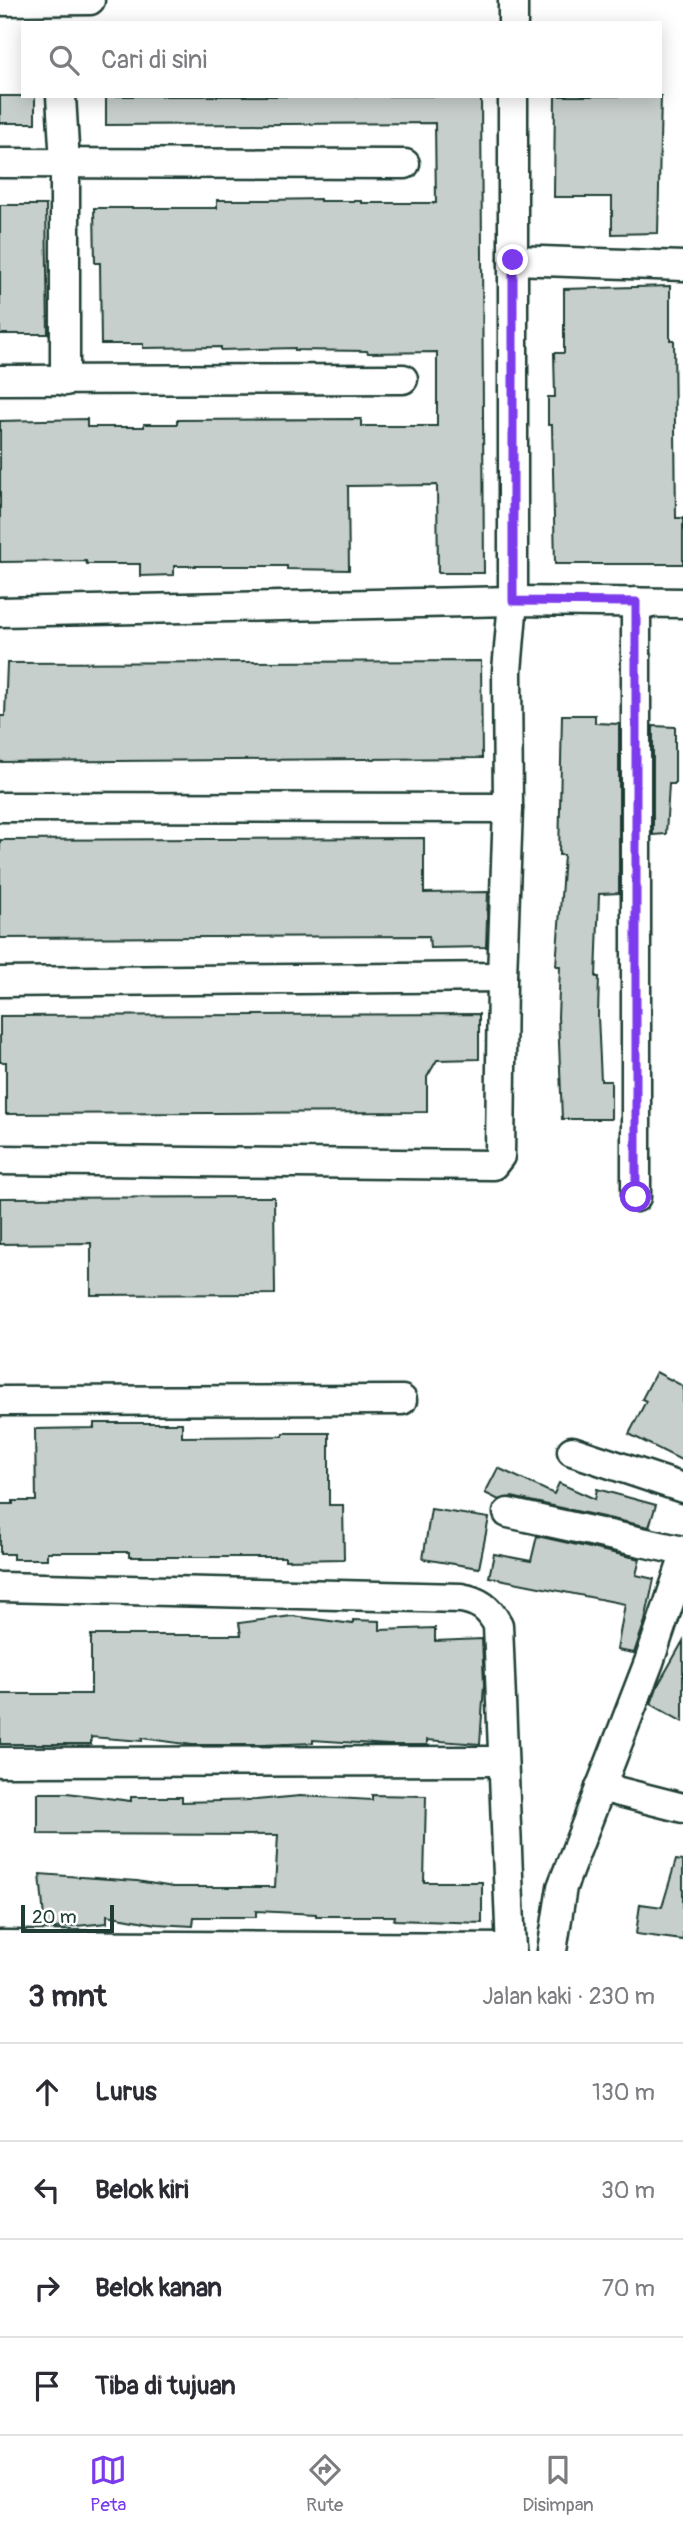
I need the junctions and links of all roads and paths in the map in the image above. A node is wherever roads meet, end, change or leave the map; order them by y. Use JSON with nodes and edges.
{"nodes":[{"id":1,"x":90,"y":0,"type":"edge"},
{"id":2,"x":513,"y":0,"type":"edge"},
{"id":3,"x":0,"y":1,"type":"edge"},
{"id":4,"x":55,"y":8,"type":"edge"},
{"id":5,"x":513,"y":21,"type":"edge"},
{"id":6,"x":61,"y":98,"type":"edge"},
{"id":7,"x":513,"y":98,"type":"edge"},
{"id":8,"x":0,"y":163,"type":"edge"},
{"id":9,"x":65,"y":163,"type":"junction"},
{"id":10,"x":405,"y":164,"type":"dead end"},
{"id":11,"x":513,"y":260,"type":"junction"},
{"id":12,"x":683,"y":266,"type":"edge"},
{"id":13,"x":403,"y":379,"type":"dead end"},
{"id":14,"x":0,"y":380,"type":"edge"},
{"id":15,"x":65,"y":381,"type":"junction"},
{"id":16,"x":513,"y":601,"type":"junction"},
{"id":17,"x":636,"y":602,"type":"junction"},
{"id":18,"x":683,"y":603,"type":"edge"},
{"id":19,"x":0,"y":612,"type":"edge"},
{"id":20,"x":0,"y":807,"type":"edge"},
{"id":21,"x":508,"y":808,"type":"junction"},
{"id":22,"x":502,"y":977,"type":"junction"},
{"id":23,"x":0,"y":982,"type":"edge"},
{"id":24,"x":0,"y":1160,"type":"edge"},
{"id":25,"x":636,"y":1197,"type":"dead end"},
{"id":26,"x":402,"y":1400,"type":"dead end"},
{"id":27,"x":0,"y":1401,"type":"edge"},
{"id":28,"x":572,"y":1451,"type":"dead end"},
{"id":29,"x":683,"y":1488,"type":"edge"},
{"id":30,"x":508,"y":1513,"type":"dead end"},
{"id":31,"x":683,"y":1551,"type":"edge"},
{"id":32,"x":683,"y":1561,"type":"edge"},
{"id":33,"x":0,"y":1587,"type":"edge"},
{"id":34,"x":502,"y":1761,"type":"junction"},
{"id":35,"x":0,"y":1762,"type":"edge"},
{"id":36,"x":600,"y":1787,"type":"junction"},
{"id":37,"x":683,"y":1808,"type":"edge"},
{"id":38,"x":0,"y":1945,"type":"edge"},
{"id":39,"x":511,"y":1949,"type":"edge"},
{"id":40,"x":552,"y":1951,"type":"edge"}],
"edges":[{"from":1,"to":4,"type":"street"},
{"from":2,"to":5,"type":"street"},
{"from":3,"to":4,"type":"street"},
{"from":6,"to":9,"type":"street"},
{"from":7,"to":11,"type":"street"},
{"from":8,"to":9,"type":"street"},
{"from":9,"to":10,"type":"street"},
{"from":9,"to":15,"type":"street"},
{"from":11,"to":12,"type":"street"},
{"from":11,"to":16,"type":"street"},
{"from":13,"to":15,"type":"street"},
{"from":14,"to":15,"type":"street"},
{"from":16,"to":17,"type":"street"},
{"from":16,"to":19,"type":"street"},
{"from":16,"to":21,"type":"street"},
{"from":17,"to":18,"type":"street"},
{"from":17,"to":25,"type":"street"},
{"from":20,"to":21,"type":"street"},
{"from":21,"to":22,"type":"street"},
{"from":22,"to":23,"type":"street"},
{"from":22,"to":24,"type":"street"},
{"from":26,"to":27,"type":"street"},
{"from":28,"to":29,"type":"street"},
{"from":30,"to":31,"type":"street"},
{"from":32,"to":36,"type":"street"},
{"from":33,"to":34,"type":"street"},
{"from":34,"to":35,"type":"street"},
{"from":34,"to":39,"type":"street"},
{"from":36,"to":37,"type":"street"},
{"from":36,"to":40,"type":"street"},
{"from":38,"to":39,"type":"street"}]}
